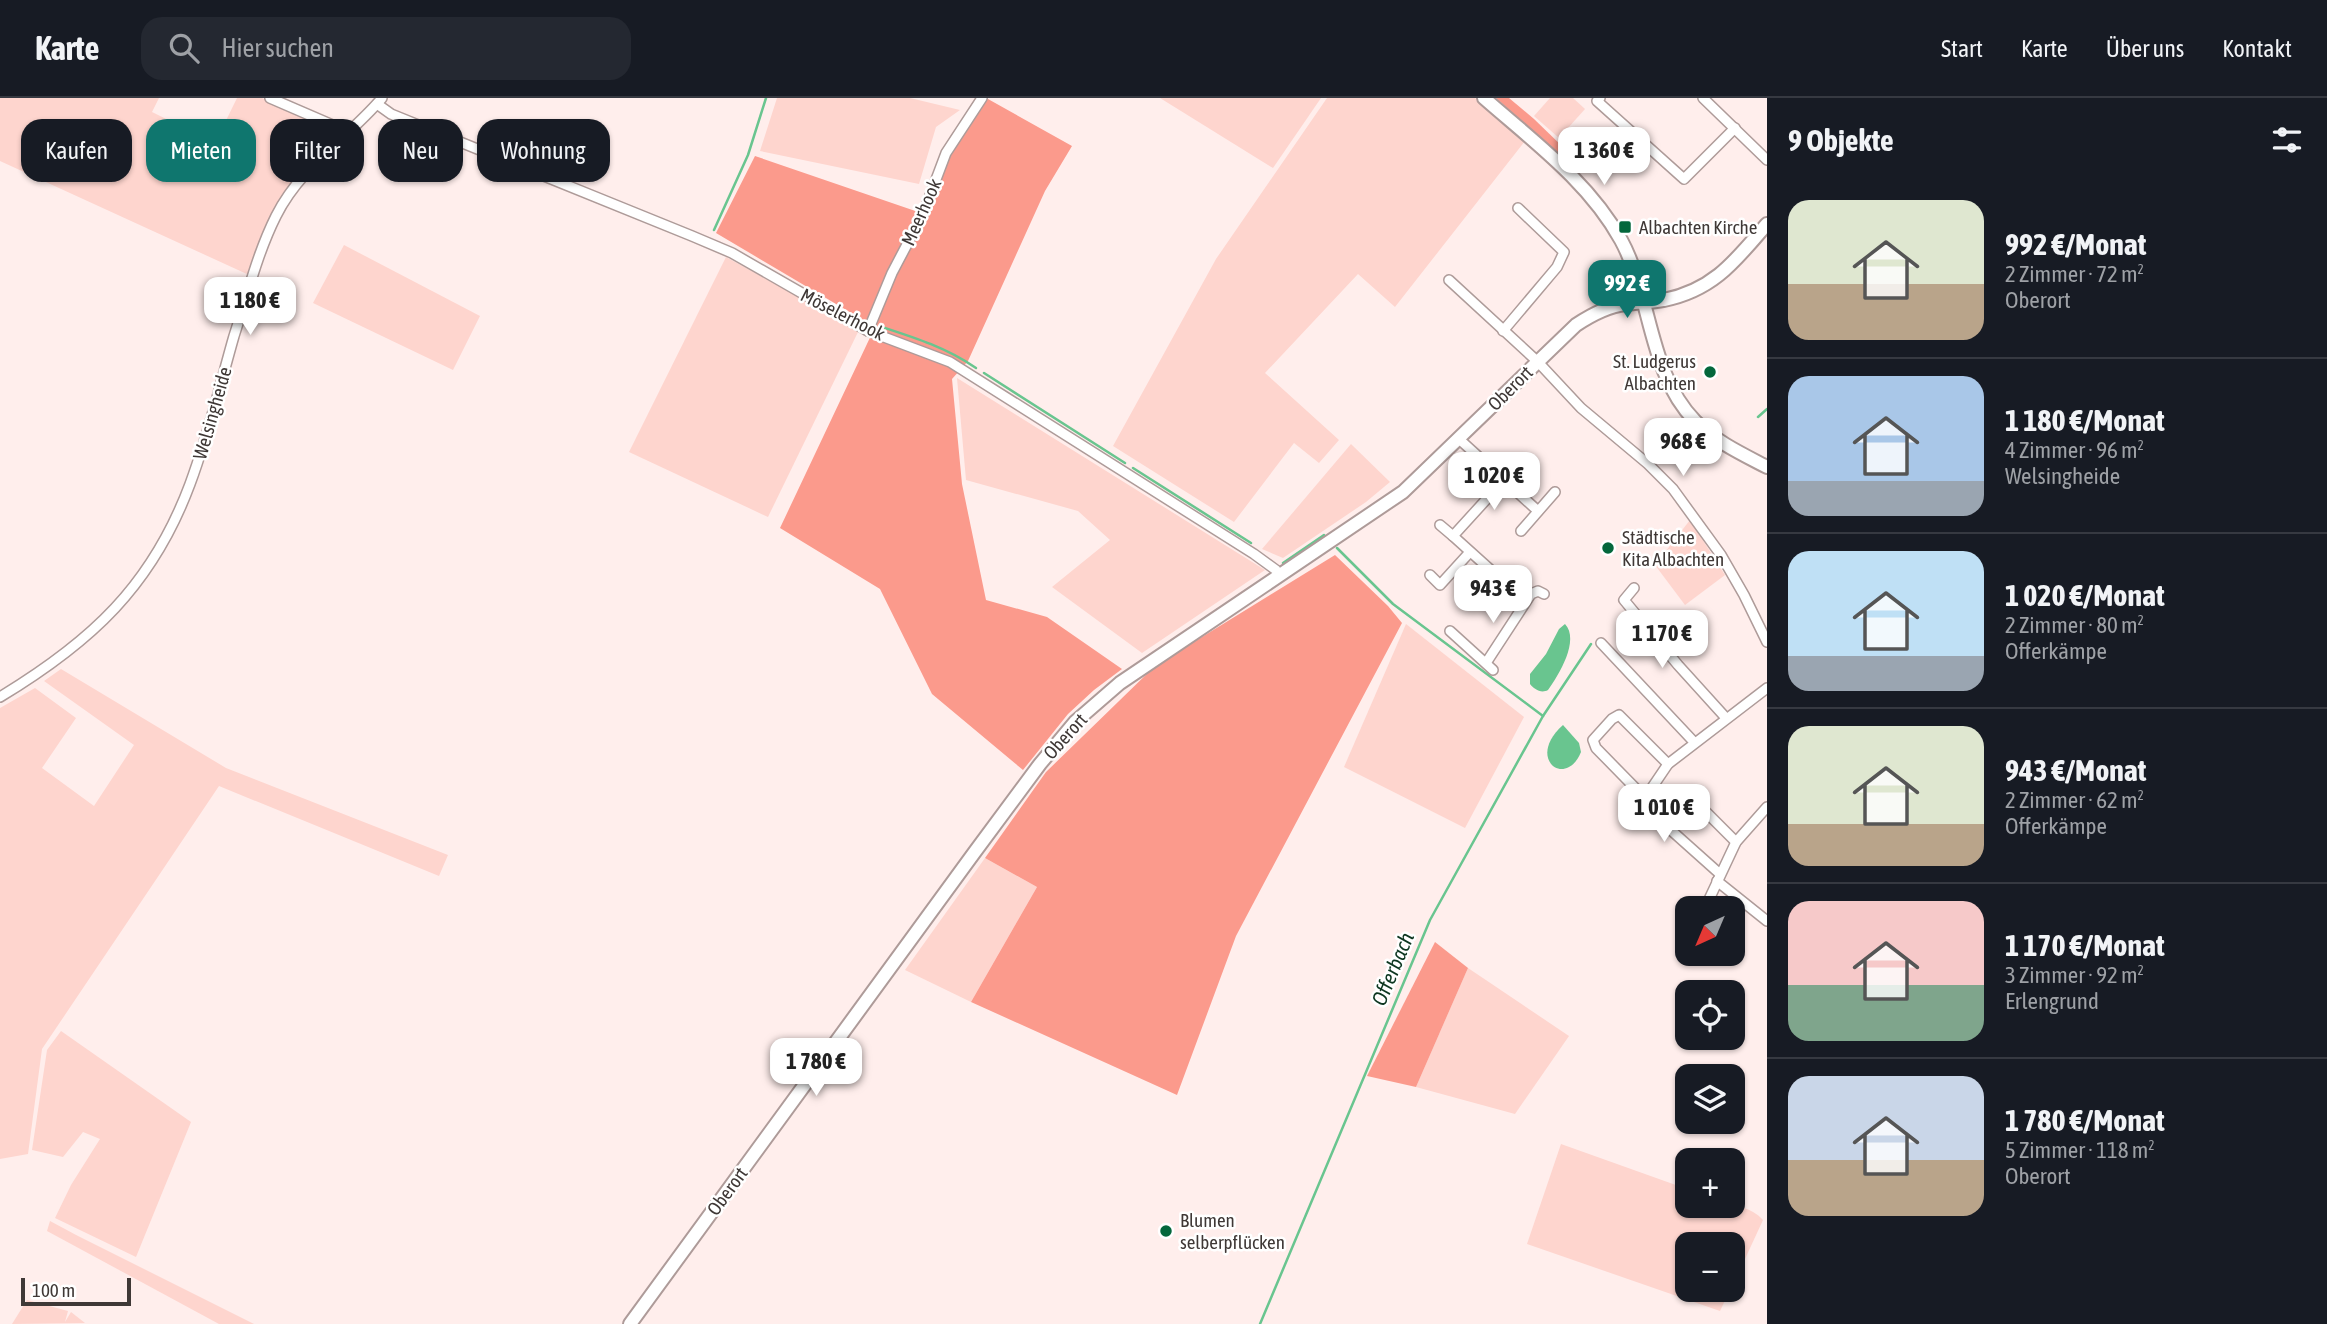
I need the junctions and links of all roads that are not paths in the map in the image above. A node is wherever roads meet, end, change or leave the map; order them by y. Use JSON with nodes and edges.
{"nodes":[{"id":1,"x":270,"y":98,"type":"edge"},
{"id":2,"x":982,"y":98,"type":"edge"},
{"id":3,"x":1484,"y":98,"type":"edge"},
{"id":4,"x":1600,"y":98,"type":"edge"},
{"id":5,"x":1703,"y":98,"type":"edge"},
{"id":6,"x":379,"y":101,"type":"edge"},
{"id":7,"x":319,"y":119,"type":"edge"},
{"id":8,"x":360,"y":119,"type":"edge"},
{"id":9,"x":1735,"y":128,"type":"junction"},
{"id":10,"x":1767,"y":160,"type":"edge"},
{"id":11,"x":296,"y":182,"type":"edge"},
{"id":12,"x":1518,"y":208,"type":"dead end"},
{"id":13,"x":1767,"y":224,"type":"edge"},
{"id":14,"x":1449,"y":280,"type":"dead end"},
{"id":15,"x":1645,"y":302,"type":"junction"},
{"id":16,"x":868,"y":331,"type":"junction"},
{"id":17,"x":1503,"y":331,"type":"junction"},
{"id":18,"x":1538,"y":362,"type":"junction"},
{"id":19,"x":1460,"y":439,"type":"junction"},
{"id":20,"x":1767,"y":467,"type":"edge"},
{"id":21,"x":1504,"y":480,"type":"junction"},
{"id":22,"x":1555,"y":492,"type":"dead end"},
{"id":23,"x":1538,"y":511,"type":"junction"},
{"id":24,"x":1440,"y":525,"type":"dead end"},
{"id":25,"x":1521,"y":531,"type":"dead end"},
{"id":26,"x":1453,"y":536,"type":"junction"},
{"id":27,"x":1470,"y":552,"type":"junction"},
{"id":28,"x":1430,"y":575,"type":"dead end"},
{"id":29,"x":1280,"y":576,"type":"junction"},
{"id":30,"x":1634,"y":588,"type":"dead end"},
{"id":31,"x":1544,"y":594,"type":"dead end"},
{"id":32,"x":1525,"y":601,"type":"junction"},
{"id":33,"x":1450,"y":631,"type":"dead end"},
{"id":34,"x":1767,"y":642,"type":"edge"},
{"id":35,"x":1601,"y":643,"type":"dead end"},
{"id":36,"x":1767,"y":688,"type":"edge"},
{"id":37,"x":0,"y":697,"type":"edge"},
{"id":38,"x":1726,"y":718,"type":"junction"},
{"id":39,"x":1694,"y":743,"type":"junction"},
{"id":40,"x":1668,"y":764,"type":"junction"},
{"id":41,"x":1645,"y":798,"type":"junction"},
{"id":42,"x":1767,"y":807,"type":"edge"},
{"id":43,"x":1704,"y":810,"type":"dead end"},
{"id":44,"x":1737,"y":842,"type":"junction"},
{"id":45,"x":1719,"y":877,"type":"junction"},
{"id":46,"x":1710,"y":896,"type":"edge"},
{"id":47,"x":1767,"y":921,"type":"edge"},
{"id":48,"x":630,"y":1324,"type":"edge"}],
"edges":[{"from":1,"to":7,"type":"street"},
{"from":2,"to":16,"type":"street","name":"Meerhook"},
{"from":3,"to":15,"type":"main road"},
{"from":4,"to":9,"type":"street"},
{"from":5,"to":9,"type":"street"},
{"from":6,"to":8,"type":"street","name":"Welsingheide"},
{"from":6,"to":16,"type":"street","name":"Möselerhook"},
{"from":9,"to":10,"type":"street"},
{"from":11,"to":37,"type":"street","name":"Welsingheide"},
{"from":12,"to":17,"type":"street"},
{"from":13,"to":15,"type":"main road","name":"Oberort"},
{"from":14,"to":17,"type":"street"},
{"from":15,"to":18,"type":"main road","name":"Oberort"},
{"from":15,"to":20,"type":"main road"},
{"from":16,"to":29,"type":"street","name":"Möselerhook"},
{"from":17,"to":18,"type":"street"},
{"from":18,"to":19,"type":"main road","name":"Oberort"},
{"from":18,"to":34,"type":"street"},
{"from":19,"to":21,"type":"street"},
{"from":19,"to":29,"type":"main road","name":"Oberort"},
{"from":21,"to":23,"type":"street"},
{"from":21,"to":26,"type":"street"},
{"from":22,"to":23,"type":"street"},
{"from":23,"to":25,"type":"street"},
{"from":24,"to":26,"type":"street"},
{"from":26,"to":27,"type":"street"},
{"from":27,"to":28,"type":"street"},
{"from":27,"to":32,"type":"street"},
{"from":29,"to":48,"type":"main road","name":"Oberort"},
{"from":30,"to":38,"type":"street"},
{"from":31,"to":32,"type":"street"},
{"from":32,"to":33,"type":"street"},
{"from":35,"to":39,"type":"street"},
{"from":36,"to":38,"type":"street"},
{"from":38,"to":39,"type":"street"},
{"from":39,"to":40,"type":"street"},
{"from":40,"to":41,"type":"street"},
{"from":40,"to":41,"type":"street"},
{"from":41,"to":45,"type":"street"},
{"from":42,"to":44,"type":"street"},
{"from":43,"to":44,"type":"street"},
{"from":44,"to":45,"type":"street"},
{"from":45,"to":46,"type":"street"},
{"from":45,"to":47,"type":"street"}]}
